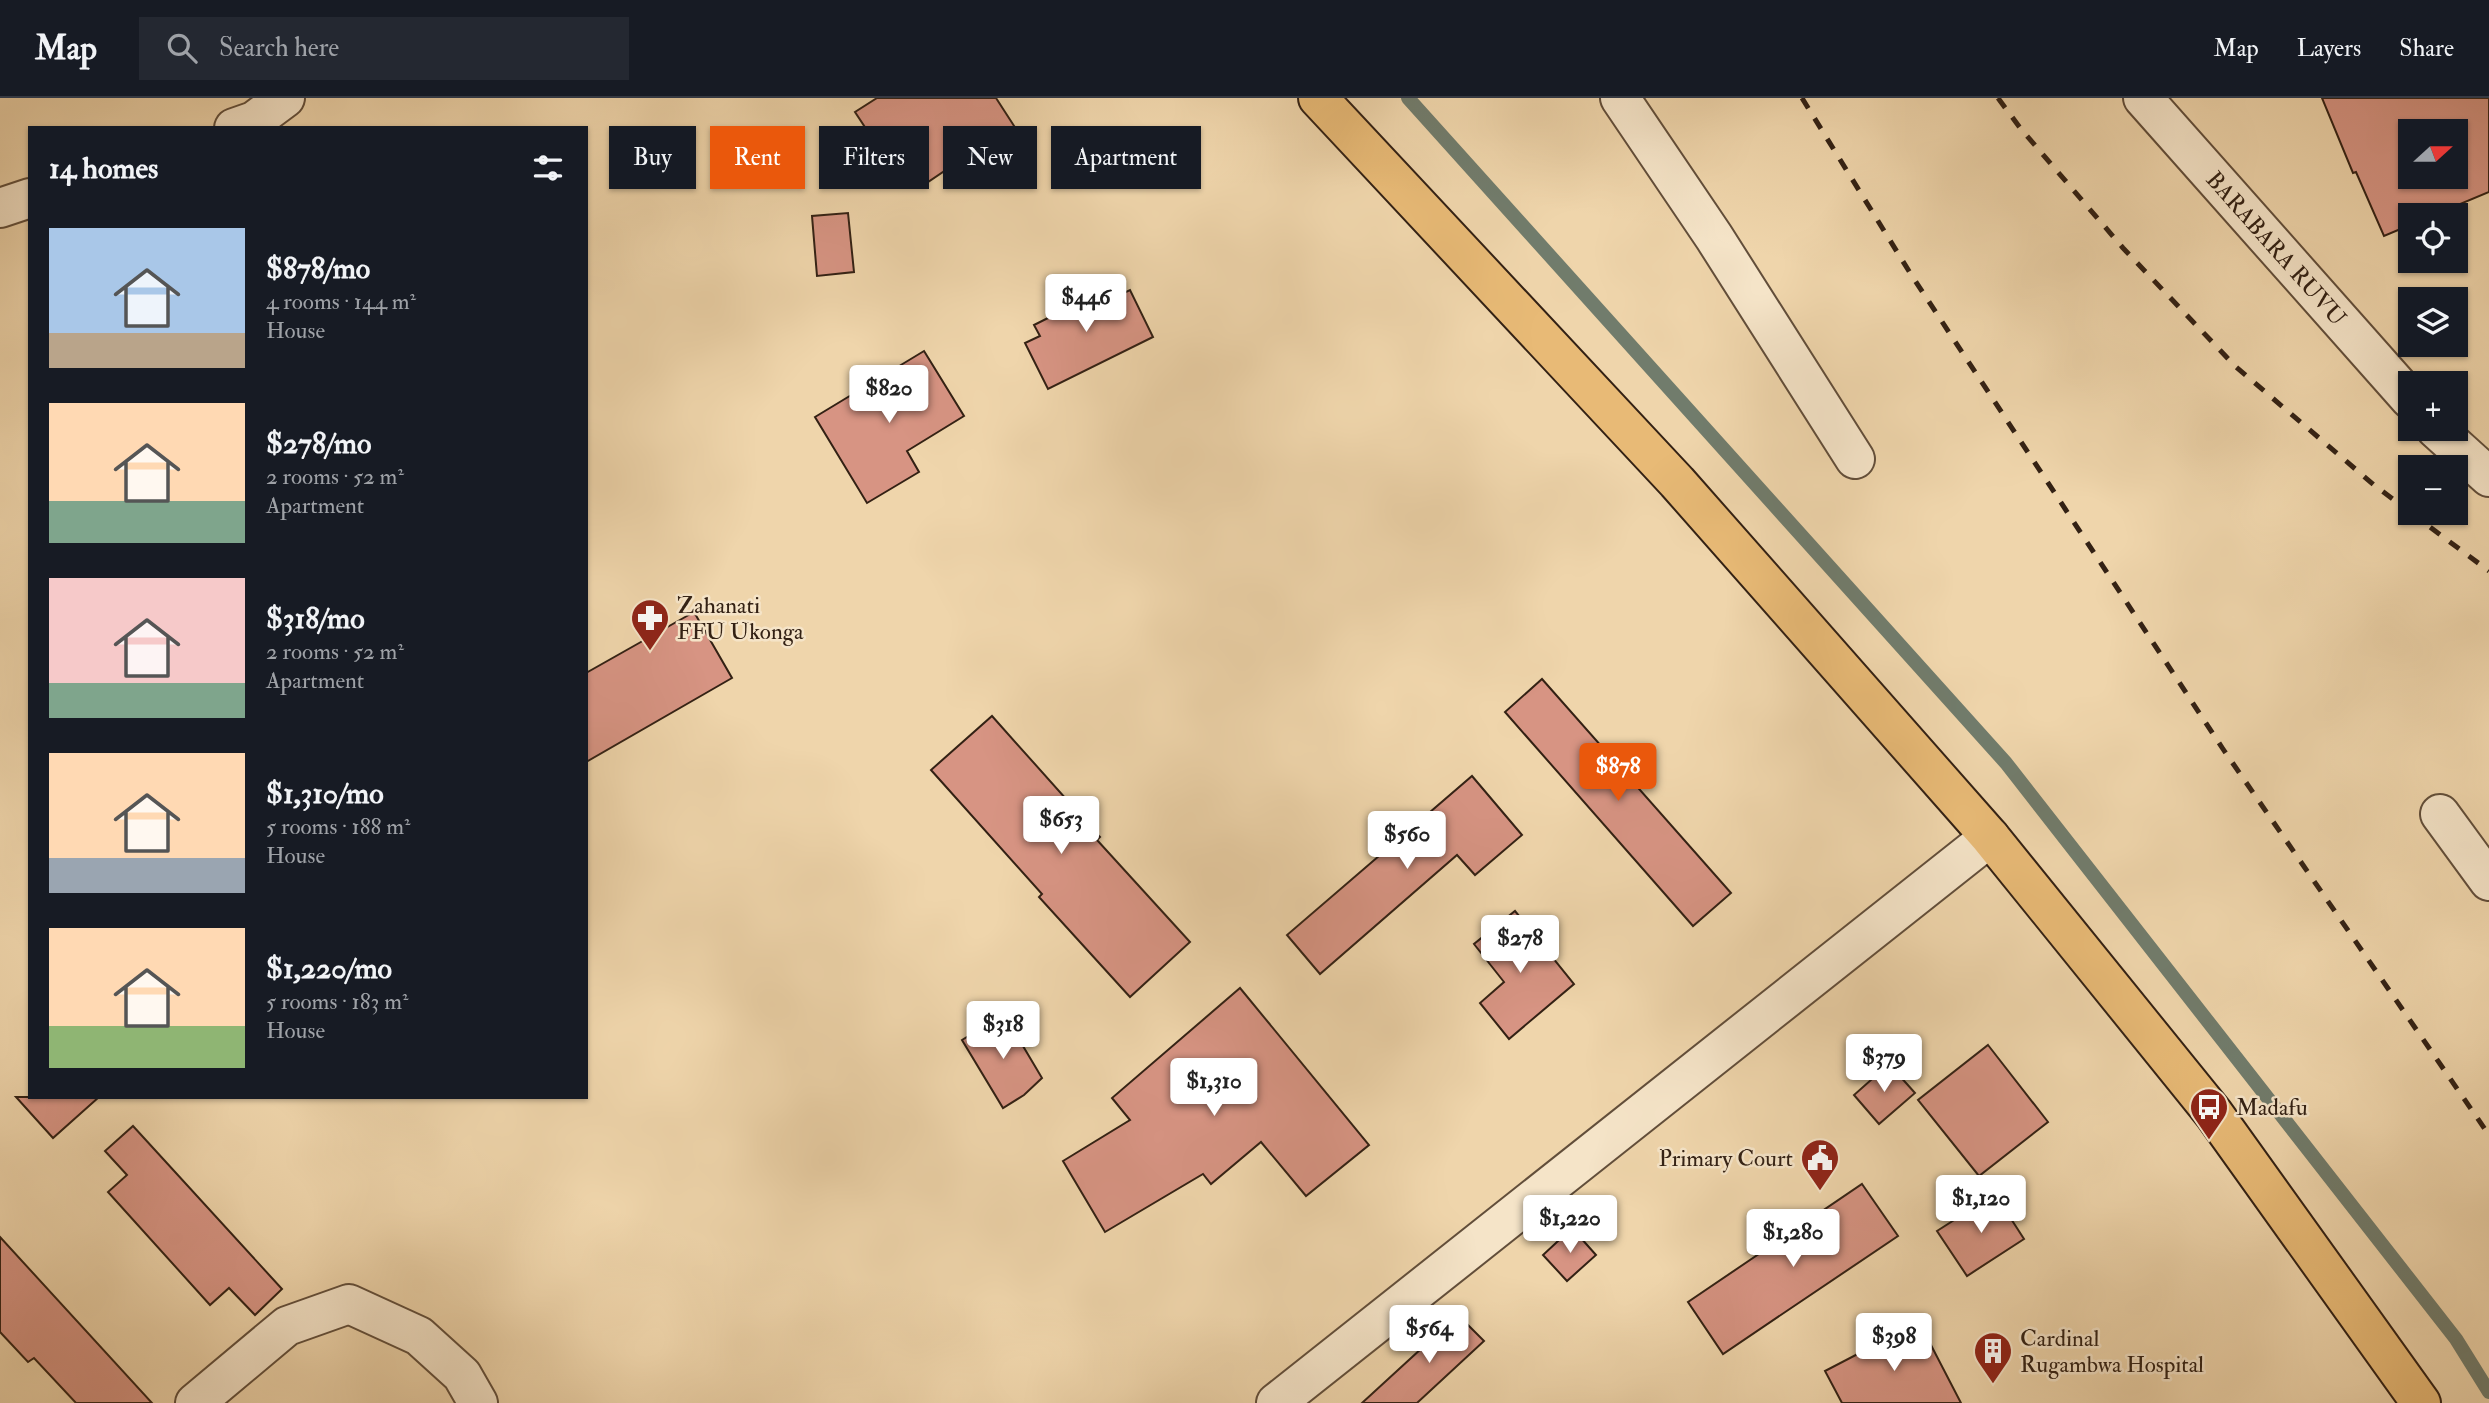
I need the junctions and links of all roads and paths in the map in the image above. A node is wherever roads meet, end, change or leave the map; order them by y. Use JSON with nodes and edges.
{"nodes":[{"id":1,"x":285,"y":98,"type":"edge"},
{"id":2,"x":1318,"y":98,"type":"edge"},
{"id":3,"x":1620,"y":98,"type":"edge"},
{"id":4,"x":2143,"y":98,"type":"edge"},
{"id":5,"x":240,"y":126,"type":"edge"},
{"id":6,"x":28,"y":199,"type":"edge"},
{"id":7,"x":0,"y":208,"type":"edge"},
{"id":8,"x":2398,"y":385,"type":"edge"},
{"id":9,"x":2449,"y":441,"type":"edge"},
{"id":10,"x":1855,"y":459,"type":"dead end"},
{"id":11,"x":2489,"y":477,"type":"edge"},
{"id":12,"x":2440,"y":814,"type":"dead end"},
{"id":13,"x":1990,"y":837,"type":"junction"},
{"id":14,"x":2489,"y":881,"type":"edge"},
{"id":15,"x":195,"y":1403,"type":"edge"},
{"id":16,"x":478,"y":1403,"type":"edge"},
{"id":17,"x":1276,"y":1403,"type":"edge"},
{"id":18,"x":2421,"y":1403,"type":"edge"}],
"edges":[{"from":1,"to":5,"type":"street"},
{"from":2,"to":13,"type":"main road"},
{"from":3,"to":10,"type":"street"},
{"from":4,"to":8,"type":"street","name":"BARABARA RUVU"},
{"from":6,"to":7,"type":"street"},
{"from":9,"to":11,"type":"street"},
{"from":12,"to":14,"type":"street"},
{"from":13,"to":17,"type":"street"},
{"from":13,"to":18,"type":"main road"},
{"from":15,"to":16,"type":"street"}]}
